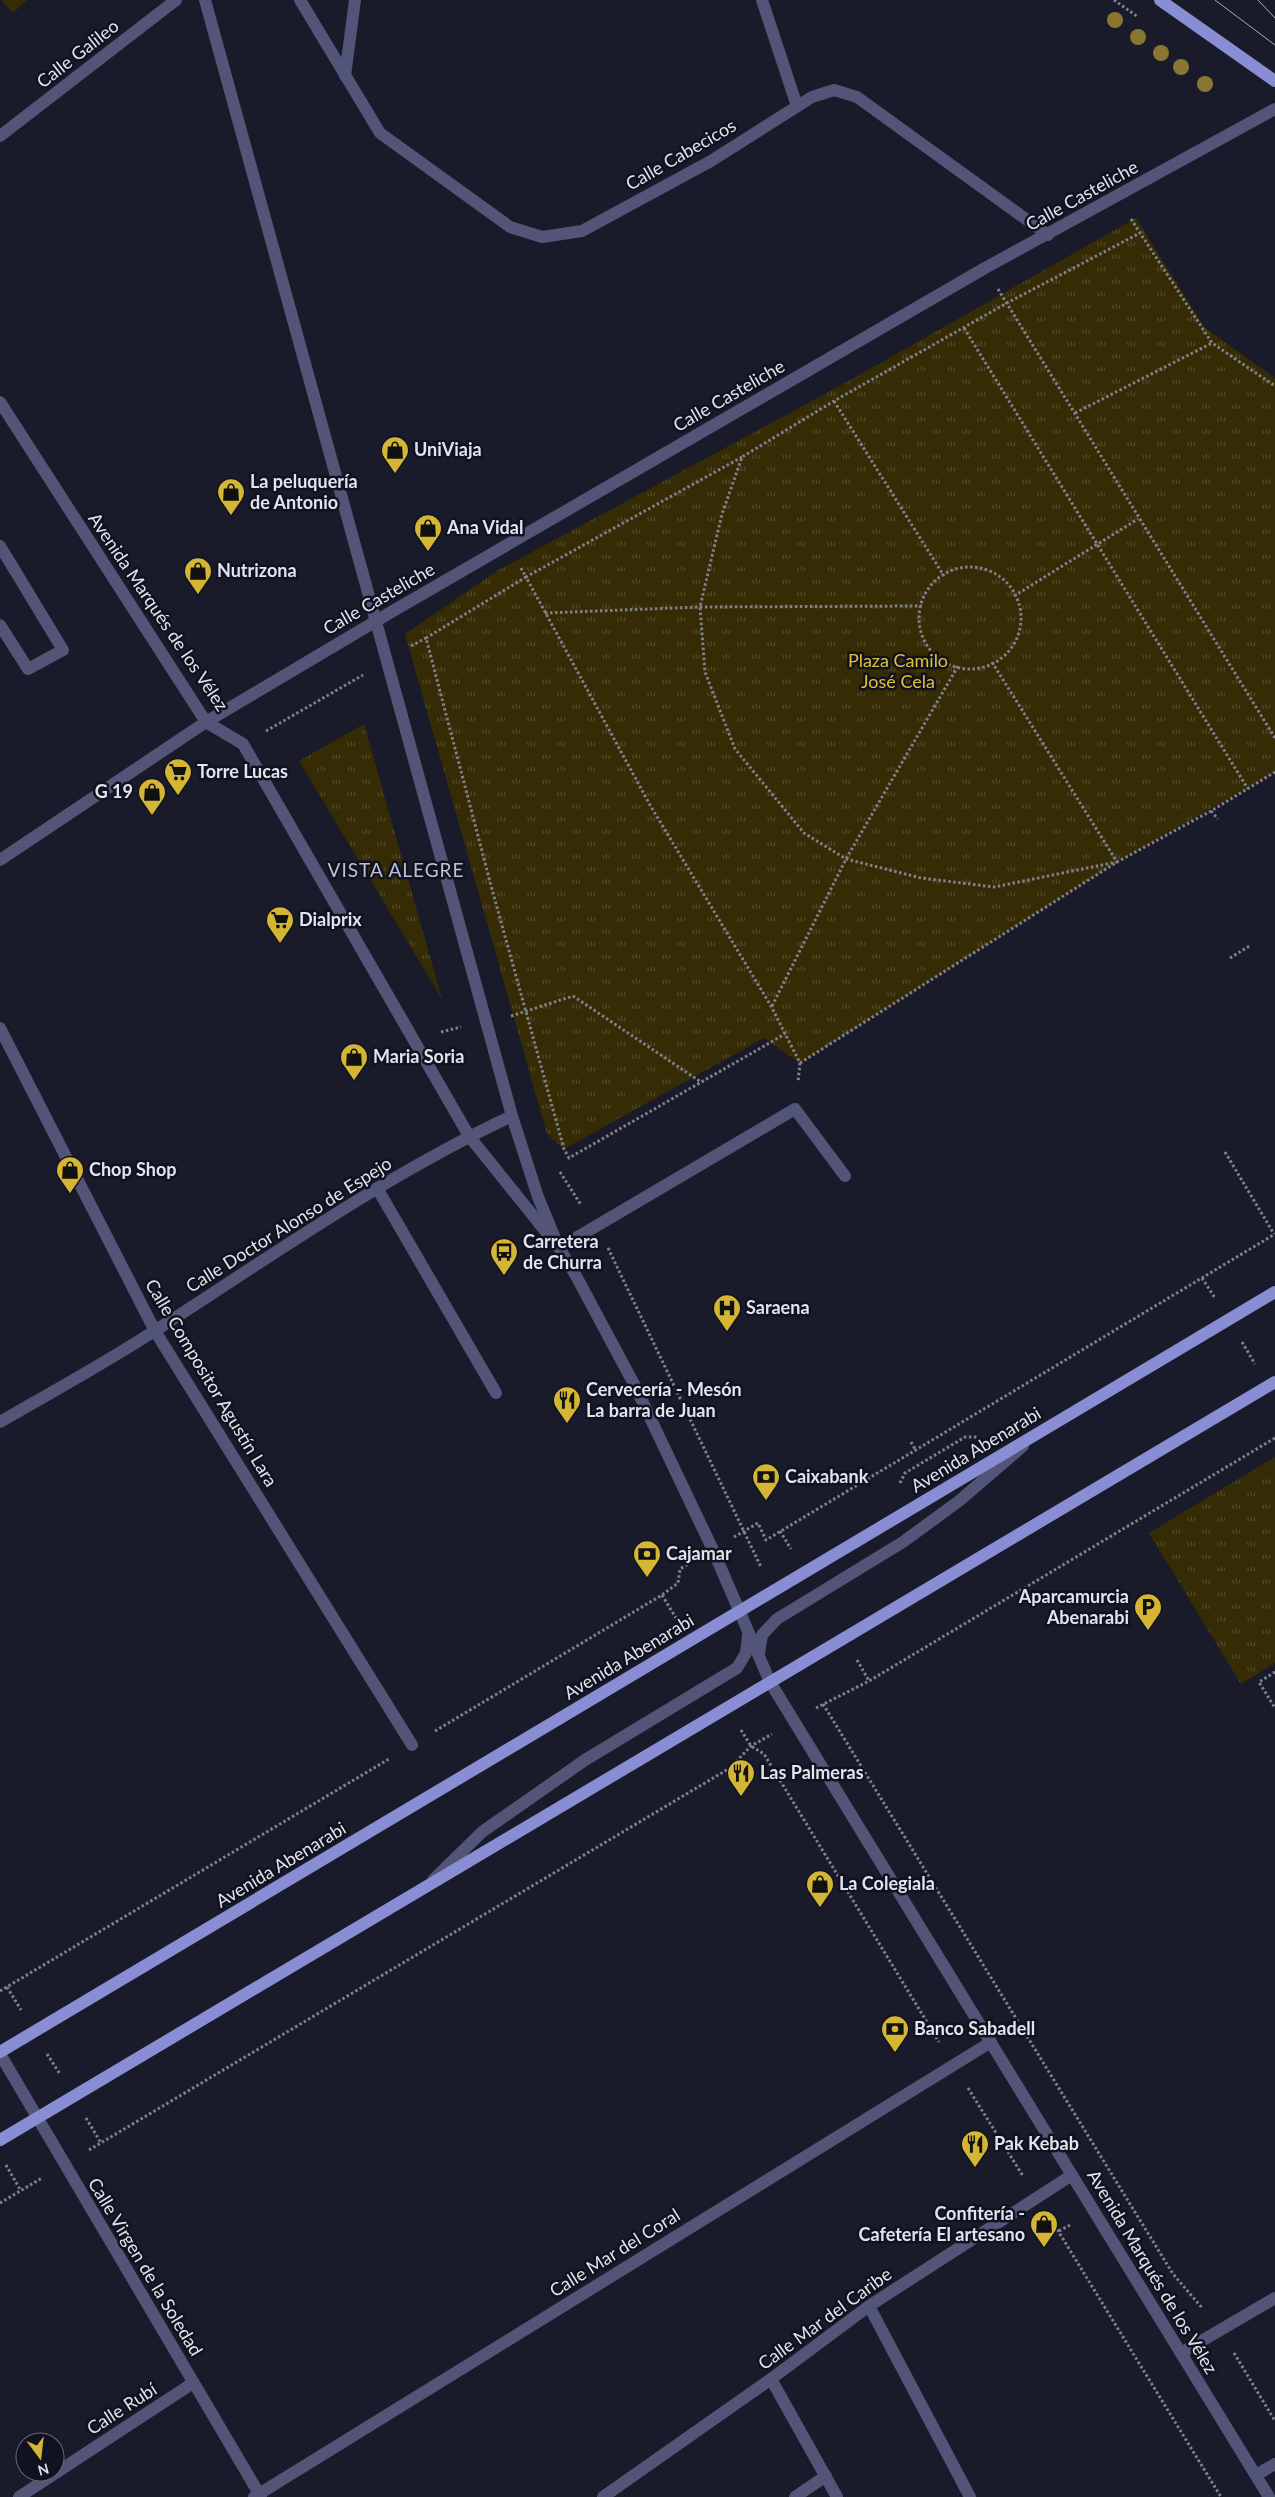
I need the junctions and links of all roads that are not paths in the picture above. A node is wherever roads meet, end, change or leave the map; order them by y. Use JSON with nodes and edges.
{"nodes":[{"id":1,"x":176,"y":0,"type":"edge"},
{"id":2,"x":205,"y":0,"type":"edge"},
{"id":3,"x":300,"y":0,"type":"edge"},
{"id":4,"x":356,"y":0,"type":"edge"},
{"id":5,"x":762,"y":0,"type":"edge"},
{"id":6,"x":1160,"y":0,"type":"edge"},
{"id":7,"x":346,"y":76,"type":"junction"},
{"id":8,"x":1275,"y":81,"type":"edge"},
{"id":9,"x":797,"y":106,"type":"junction"},
{"id":10,"x":1275,"y":109,"type":"edge"},
{"id":11,"x":0,"y":136,"type":"edge"},
{"id":12,"x":1048,"y":235,"type":"junction"},
{"id":13,"x":0,"y":402,"type":"edge"},
{"id":14,"x":0,"y":546,"type":"edge"},
{"id":15,"x":375,"y":622,"type":"junction"},
{"id":16,"x":0,"y":625,"type":"edge"},
{"id":17,"x":206,"y":722,"type":"junction"},
{"id":18,"x":0,"y":860,"type":"edge"},
{"id":19,"x":0,"y":1028,"type":"edge"},
{"id":20,"x":512,"y":1116,"type":"junction"},
{"id":21,"x":469,"y":1136,"type":"junction"},
{"id":22,"x":845,"y":1176,"type":"dead end"},
{"id":23,"x":377,"y":1188,"type":"junction"},
{"id":24,"x":559,"y":1248,"type":"junction"},
{"id":25,"x":1275,"y":1292,"type":"edge"},
{"id":26,"x":155,"y":1331,"type":"junction"},
{"id":27,"x":1275,"y":1382,"type":"edge"},
{"id":28,"x":496,"y":1394,"type":"dead end"},
{"id":29,"x":0,"y":1422,"type":"edge"},
{"id":30,"x":1036,"y":1434,"type":"junction"},
{"id":31,"x":740,"y":1611,"type":"junction"},
{"id":32,"x":747,"y":1630,"type":"junction"},
{"id":33,"x":760,"y":1658,"type":"junction"},
{"id":34,"x":770,"y":1682,"type":"junction"},
{"id":35,"x":412,"y":1745,"type":"road end"},
{"id":36,"x":426,"y":1887,"type":"junction"},
{"id":37,"x":991,"y":2042,"type":"junction"},
{"id":38,"x":0,"y":2053,"type":"edge"},
{"id":39,"x":37,"y":2118,"type":"junction"},
{"id":40,"x":0,"y":2140,"type":"edge"},
{"id":41,"x":1072,"y":2175,"type":"junction"},
{"id":42,"x":1275,"y":2298,"type":"edge"},
{"id":43,"x":869,"y":2306,"type":"junction"},
{"id":44,"x":1181,"y":2354,"type":"junction"},
{"id":45,"x":771,"y":2379,"type":"junction"},
{"id":46,"x":193,"y":2383,"type":"junction"},
{"id":47,"x":1275,"y":2464,"type":"edge"},
{"id":48,"x":1256,"y":2475,"type":"junction"},
{"id":49,"x":826,"y":2476,"type":"junction"},
{"id":50,"x":258,"y":2496,"type":"edge"},
{"id":51,"x":19,"y":2497,"type":"edge"},
{"id":52,"x":603,"y":2497,"type":"edge"},
{"id":53,"x":795,"y":2497,"type":"edge"},
{"id":54,"x":837,"y":2497,"type":"edge"},
{"id":55,"x":970,"y":2497,"type":"edge"},
{"id":56,"x":1269,"y":2497,"type":"edge"}],
"edges":[{"from":1,"to":11,"type":"street","name":"Calle Galileo"},
{"from":2,"to":15,"type":"street"},
{"from":3,"to":7,"type":"street","name":"Calle Cabecicos"},
{"from":4,"to":7,"type":"street"},
{"from":5,"to":9,"type":"street"},
{"from":6,"to":8,"type":"main road"},
{"from":7,"to":9,"type":"street","name":"Calle Cabecicos"},
{"from":9,"to":12,"type":"street","name":"Calle Cabecicos"},
{"from":10,"to":12,"type":"street","name":"Calle Casteliche"},
{"from":12,"to":15,"type":"street","name":"Calle Casteliche"},
{"from":13,"to":17,"type":"street","name":"Avenida Marqués de los Vélez"},
{"from":14,"to":16,"type":"street"},
{"from":15,"to":17,"type":"street","name":"Calle Casteliche"},
{"from":15,"to":20,"type":"street"},
{"from":17,"to":18,"type":"street","name":"Calle Casteliche"},
{"from":17,"to":21,"type":"street","name":"Avenida Marqués de los Vélez"},
{"from":19,"to":26,"type":"street","name":"Calle Compositor Agustín Lara"},
{"from":20,"to":21,"type":"street","name":"Calle Doctor Alonso de Espejo"},
{"from":20,"to":24,"type":"street"},
{"from":21,"to":23,"type":"street","name":"Calle Doctor Alonso de Espejo"},
{"from":21,"to":24,"type":"street","name":"Avenida Marqués de los Vélez"},
{"from":22,"to":24,"type":"street"},
{"from":23,"to":26,"type":"street","name":"Calle Doctor Alonso de Espejo"},
{"from":23,"to":28,"type":"street"},
{"from":24,"to":31,"type":"street","name":"Avenida Marqués de los Vélez"},
{"from":25,"to":30,"type":"main road","name":"Avenida Abenarabi"},
{"from":26,"to":29,"type":"street","name":"Calle Doctor Alonso de Espejo"},
{"from":26,"to":35,"type":"street","name":"Calle Compositor Agustín Lara"},
{"from":27,"to":34,"type":"main road"},
{"from":30,"to":31,"type":"main road","name":"Avenida Abenarabi"},
{"from":30,"to":33,"type":"street"},
{"from":31,"to":32,"type":"street","name":"Avenida Marqués de los Vélez"},
{"from":31,"to":38,"type":"main road","name":"Avenida Abenarabi"},
{"from":32,"to":33,"type":"street","name":"Avenida Marqués de los Vélez"},
{"from":32,"to":36,"type":"street"},
{"from":33,"to":34,"type":"street","name":"Avenida Marqués de los Vélez"},
{"from":34,"to":36,"type":"main road"},
{"from":34,"to":37,"type":"street","name":"Avenida Marqués de los Vélez"},
{"from":36,"to":39,"type":"main road"},
{"from":37,"to":41,"type":"street","name":"Avenida Marqués de los Vélez"},
{"from":37,"to":50,"type":"street","name":"Calle Mar del Coral"},
{"from":38,"to":39,"type":"street","name":"Calle Virgen de la Soledad"},
{"from":39,"to":40,"type":"main road"},
{"from":39,"to":46,"type":"street","name":"Calle Virgen de la Soledad"},
{"from":41,"to":43,"type":"street","name":"Calle Mar del Caribe"},
{"from":41,"to":44,"type":"street","name":"Avenida Marqués de los Vélez"},
{"from":42,"to":44,"type":"street"},
{"from":43,"to":45,"type":"street","name":"Calle Mar del Caribe"},
{"from":43,"to":55,"type":"street"},
{"from":44,"to":48,"type":"street","name":"Avenida Marqués de los Vélez"},
{"from":45,"to":49,"type":"street"},
{"from":45,"to":52,"type":"street","name":"Calle Mar del Caribe"},
{"from":46,"to":50,"type":"street","name":"Calle Virgen de la Soledad"},
{"from":46,"to":51,"type":"street","name":"Calle Rubí"},
{"from":47,"to":48,"type":"street"},
{"from":48,"to":56,"type":"street","name":"Avenida Marqués de los Vélez"},
{"from":49,"to":53,"type":"street"},
{"from":49,"to":54,"type":"street"}]}
